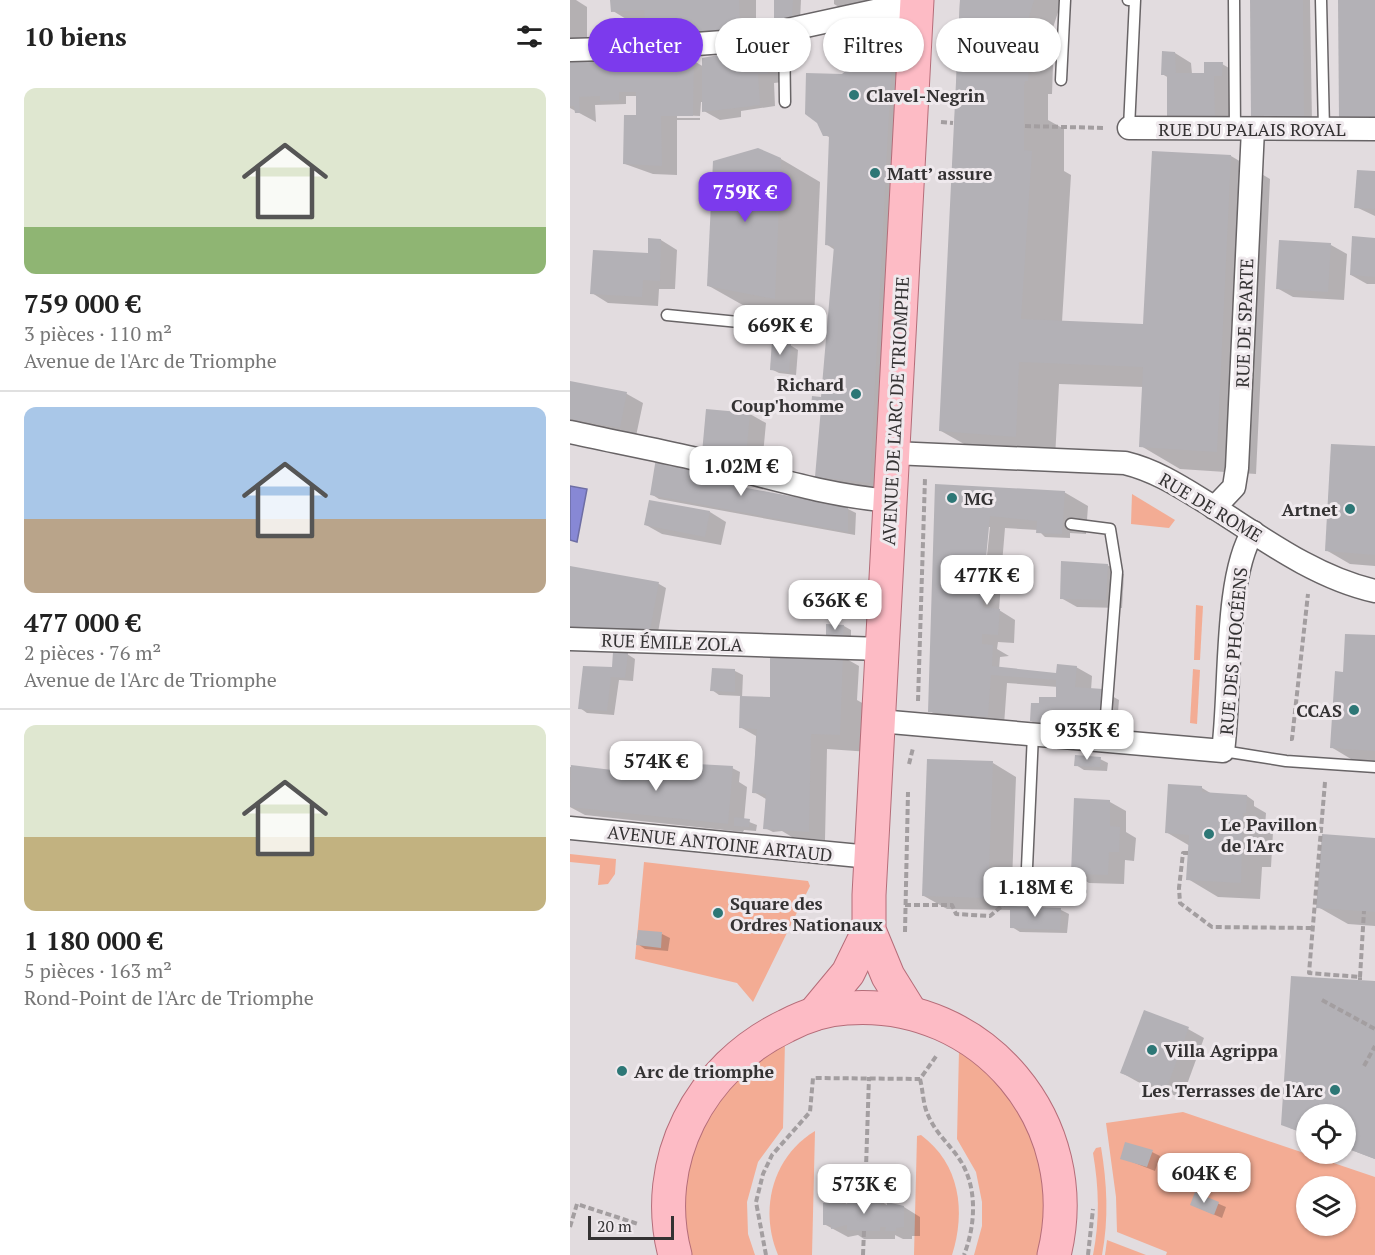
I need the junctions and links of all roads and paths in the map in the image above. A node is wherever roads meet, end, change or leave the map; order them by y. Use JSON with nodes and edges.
{"nodes":[{"id":1,"x":1065,"y":0,"type":"edge"},
{"id":2,"x":1128,"y":0,"type":"edge"},
{"id":3,"x":1233,"y":0,"type":"edge"},
{"id":4,"x":1321,"y":0,"type":"edge"},
{"id":5,"x":916,"y":3,"type":"edge"},
{"id":6,"x":811,"y":23,"type":"edge"},
{"id":7,"x":715,"y":43,"type":"edge"},
{"id":8,"x":570,"y":50,"type":"edge"},
{"id":9,"x":785,"y":72,"type":"edge"},
{"id":10,"x":1061,"y":80,"type":"dead end"},
{"id":11,"x":785,"y":102,"type":"dead end"},
{"id":12,"x":939,"y":122,"type":"dead end"},
{"id":13,"x":953,"y":123,"type":"dead end"},
{"id":14,"x":1024,"y":126,"type":"dead end"},
{"id":15,"x":1129,"y":128,"type":"junction"},
{"id":16,"x":1324,"y":129,"type":"junction"},
{"id":17,"x":1375,"y":129,"type":"edge"},
{"id":18,"x":1244,"y":130,"type":"junction"},
{"id":19,"x":667,"y":315,"type":"dead end"},
{"id":20,"x":800,"y":328,"type":"dead end"},
{"id":21,"x":570,"y":432,"type":"edge"},
{"id":22,"x":893,"y":453,"type":"junction"},
{"id":23,"x":925,"y":477,"type":"dead end"},
{"id":24,"x":891,"y":501,"type":"junction"},
{"id":25,"x":1215,"y":508,"type":"junction"},
{"id":26,"x":1071,"y":524,"type":"dead end"},
{"id":27,"x":1253,"y":532,"type":"junction"},
{"id":28,"x":1309,"y":590,"type":"dead end"},
{"id":29,"x":1375,"y":591,"type":"edge"},
{"id":30,"x":570,"y":639,"type":"edge"},
{"id":31,"x":883,"y":649,"type":"junction"},
{"id":32,"x":918,"y":706,"type":"dead end"},
{"id":33,"x":879,"y":721,"type":"junction"},
{"id":34,"x":1033,"y":734,"type":"junction"},
{"id":35,"x":1292,"y":739,"type":"dead end"},
{"id":36,"x":1104,"y":741,"type":"junction"},
{"id":37,"x":914,"y":744,"type":"dead end"},
{"id":38,"x":1223,"y":751,"type":"junction"},
{"id":39,"x":1375,"y":767,"type":"edge"},
{"id":40,"x":909,"y":775,"type":"dead end"},
{"id":41,"x":1325,"y":778,"type":"dead end"},
{"id":42,"x":908,"y":786,"type":"dead end"},
{"id":43,"x":570,"y":828,"type":"edge"},
{"id":44,"x":1188,"y":853,"type":"dead end"},
{"id":45,"x":870,"y":857,"type":"junction"},
{"id":46,"x":1026,"y":890,"type":"junction"},
{"id":47,"x":1080,"y":892,"type":"dead end"},
{"id":48,"x":905,"y":905,"type":"junction"},
{"id":49,"x":1364,"y":911,"type":"dead end"},
{"id":50,"x":1312,"y":928,"type":"junction"},
{"id":51,"x":869,"y":930,"type":"junction"},
{"id":52,"x":904,"y":937,"type":"dead end"},
{"id":53,"x":1322,"y":1000,"type":"dead end"},
{"id":54,"x":911,"y":1013,"type":"junction"},
{"id":55,"x":813,"y":1014,"type":"junction"},
{"id":56,"x":953,"y":1029,"type":"junction"},
{"id":57,"x":1375,"y":1029,"type":"edge"},
{"id":58,"x":1375,"y":1046,"type":"edge"},
{"id":59,"x":1364,"y":1065,"type":"dead end"},
{"id":60,"x":869,"y":1077,"type":"junction"},
{"id":61,"x":921,"y":1079,"type":"junction"},
{"id":62,"x":865,"y":1198,"type":"dead end"},
{"id":63,"x":638,"y":1224,"type":"dead end"},
{"id":64,"x":570,"y":1227,"type":"edge"},
{"id":65,"x":864,"y":1231,"type":"dead end"},
{"id":66,"x":675,"y":1255,"type":"edge"},
{"id":67,"x":766,"y":1255,"type":"edge"},
{"id":68,"x":863,"y":1255,"type":"edge"},
{"id":69,"x":964,"y":1255,"type":"edge"},
{"id":70,"x":1054,"y":1255,"type":"edge"}],
"edges":[{"from":1,"to":10,"type":"lane"},
{"from":2,"to":15,"type":"lane"},
{"from":3,"to":18,"type":"lane"},
{"from":4,"to":16,"type":"lane"},
{"from":5,"to":6,"type":"street"},
{"from":5,"to":22,"type":"main road","name":"AVENUE DE L'ARC DE TRIOMPHE"},
{"from":7,"to":8,"type":"street"},
{"from":9,"to":11,"type":"lane"},
{"from":12,"to":13,"type":"path"},
{"from":14,"to":15,"type":"path"},
{"from":15,"to":18,"type":"street","name":"RUE DU PALAIS ROYAL"},
{"from":16,"to":17,"type":"street","name":"RUE DU PALAIS ROYAL"},
{"from":16,"to":18,"type":"street","name":"RUE DU PALAIS ROYAL"},
{"from":18,"to":25,"type":"street","name":"RUE DE SPARTE"},
{"from":19,"to":20,"type":"lane"},
{"from":21,"to":24,"type":"street"},
{"from":22,"to":24,"type":"main road","name":"AVENUE DE L'ARC DE TRIOMPHE"},
{"from":22,"to":25,"type":"street","name":"RUE DE ROME"},
{"from":23,"to":32,"type":"path"},
{"from":24,"to":31,"type":"main road","name":"AVENUE DE L'ARC DE TRIOMPHE"},
{"from":25,"to":27,"type":"street","name":"RUE DE ROME"},
{"from":26,"to":36,"type":"lane"},
{"from":27,"to":29,"type":"street","name":"RUE DE ROME"},
{"from":27,"to":38,"type":"street","name":"RUE DES PHOCÉENS"},
{"from":28,"to":35,"type":"path"},
{"from":30,"to":31,"type":"street","name":"RUE ÉMILE ZOLA"},
{"from":31,"to":33,"type":"main road","name":"AVENUE DE L'ARC DE TRIOMPHE"},
{"from":33,"to":34,"type":"street","name":"RUE DES PHOCÉENS"},
{"from":33,"to":45,"type":"main road","name":"AVENUE DE L'ARC DE TRIOMPHE"},
{"from":34,"to":36,"type":"street","name":"RUE DES PHOCÉENS"},
{"from":34,"to":46,"type":"lane"},
{"from":36,"to":38,"type":"street","name":"RUE DES PHOCÉENS"},
{"from":37,"to":40,"type":"path"},
{"from":38,"to":39,"type":"lane"},
{"from":41,"to":50,"type":"path"},
{"from":42,"to":48,"type":"path"},
{"from":43,"to":45,"type":"street","name":"AVENUE ANTOINE ARTAUD"},
{"from":44,"to":50,"type":"path"},
{"from":45,"to":51,"type":"main road","name":"AVENUE DE L'ARC DE TRIOMPHE"},
{"from":46,"to":47,"type":"lane"},
{"from":46,"to":48,"type":"path"},
{"from":48,"to":52,"type":"path"},
{"from":49,"to":50,"type":"path"},
{"from":51,"to":54,"type":"main road"},
{"from":51,"to":55,"type":"main road"},
{"from":53,"to":57,"type":"path"},
{"from":54,"to":55,"type":"main road"},
{"from":54,"to":56,"type":"main road"},
{"from":55,"to":66,"type":"main road"},
{"from":56,"to":61,"type":"path"},
{"from":56,"to":70,"type":"main road"},
{"from":58,"to":59,"type":"path"},
{"from":60,"to":61,"type":"path"},
{"from":60,"to":62,"type":"path"},
{"from":60,"to":67,"type":"path"},
{"from":61,"to":69,"type":"path"},
{"from":63,"to":64,"type":"path"},
{"from":65,"to":68,"type":"path"}]}
